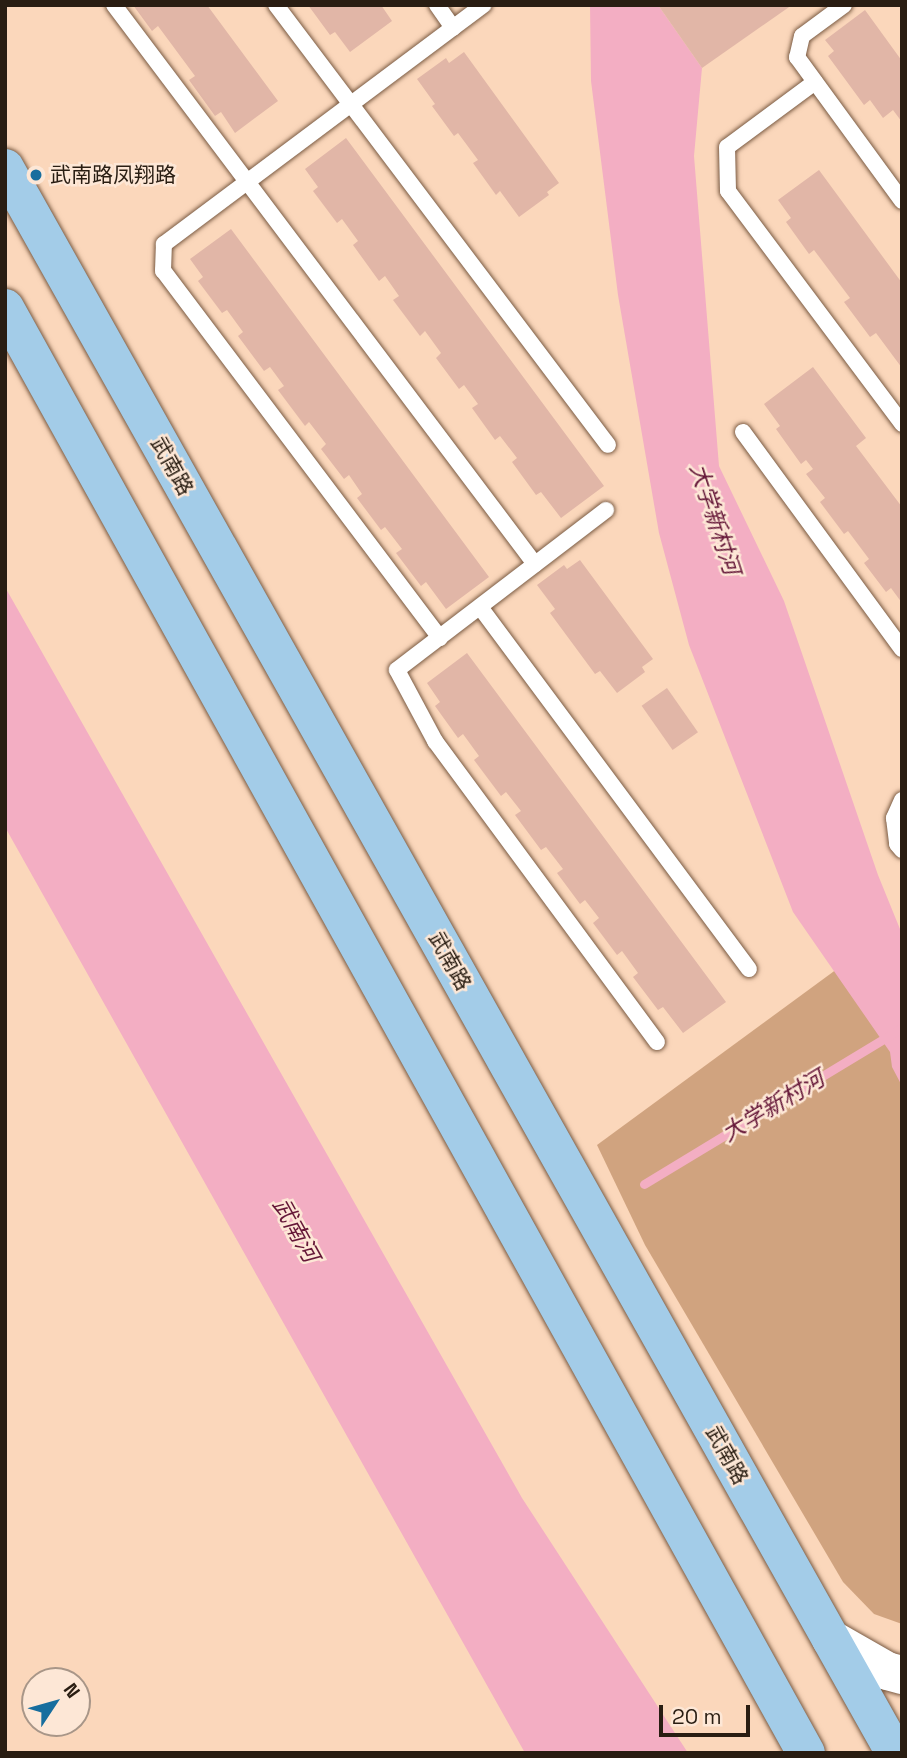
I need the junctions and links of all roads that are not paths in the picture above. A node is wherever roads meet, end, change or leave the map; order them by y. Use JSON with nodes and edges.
{"nodes":[{"id":1,"x":114,"y":5,"type":"edge"},
{"id":2,"x":276,"y":5,"type":"edge"},
{"id":3,"x":437,"y":5,"type":"edge"},
{"id":4,"x":483,"y":5,"type":"edge"},
{"id":5,"x":844,"y":5,"type":"edge"},
{"id":6,"x":453,"y":27,"type":"junction"},
{"id":7,"x":815,"y":82,"type":"junction"},
{"id":8,"x":351,"y":105,"type":"junction"},
{"id":9,"x":5,"y":168,"type":"edge"},
{"id":10,"x":247,"y":183,"type":"junction"},
{"id":11,"x":902,"y":201,"type":"edge"},
{"id":12,"x":5,"y":308,"type":"edge"},
{"id":13,"x":902,"y":424,"type":"edge"},
{"id":14,"x":743,"y":432,"type":"dead end"},
{"id":15,"x":608,"y":446,"type":"dead end"},
{"id":16,"x":606,"y":510,"type":"dead end"},
{"id":17,"x":536,"y":564,"type":"junction"},
{"id":18,"x":480,"y":607,"type":"junction"},
{"id":19,"x":439,"y":638,"type":"junction"},
{"id":20,"x":902,"y":649,"type":"edge"},
{"id":21,"x":902,"y":800,"type":"edge"},
{"id":22,"x":902,"y":850,"type":"edge"},
{"id":23,"x":749,"y":969,"type":"dead end"},
{"id":24,"x":657,"y":1042,"type":"dead end"},
{"id":25,"x":831,"y":1639,"type":"junction"},
{"id":26,"x":747,"y":1646,"type":"junction"},
{"id":27,"x":902,"y":1675,"type":"edge"},
{"id":28,"x":789,"y":1753,"type":"edge"},
{"id":29,"x":806,"y":1753,"type":"edge"},
{"id":30,"x":895,"y":1753,"type":"edge"}],
"edges":[{"from":1,"to":10,"type":"lane"},
{"from":2,"to":8,"type":"lane"},
{"from":3,"to":6,"type":"lane"},
{"from":4,"to":6,"type":"lane"},
{"from":5,"to":7,"type":"lane"},
{"from":6,"to":8,"type":"lane"},
{"from":7,"to":11,"type":"lane"},
{"from":7,"to":13,"type":"lane"},
{"from":8,"to":10,"type":"lane"},
{"from":8,"to":15,"type":"lane"},
{"from":9,"to":25,"type":"main road","name":"武南路"},
{"from":10,"to":17,"type":"lane"},
{"from":10,"to":19,"type":"lane"},
{"from":12,"to":26,"type":"main road"},
{"from":14,"to":20,"type":"lane"},
{"from":16,"to":17,"type":"lane"},
{"from":17,"to":18,"type":"lane"},
{"from":18,"to":19,"type":"lane"},
{"from":18,"to":23,"type":"lane"},
{"from":19,"to":24,"type":"lane"},
{"from":21,"to":22,"type":"lane"},
{"from":25,"to":27,"type":"street"},
{"from":25,"to":30,"type":"main road","name":"武南路"},
{"from":26,"to":28,"type":"main road"},
{"from":26,"to":29,"type":"main road"}]}
